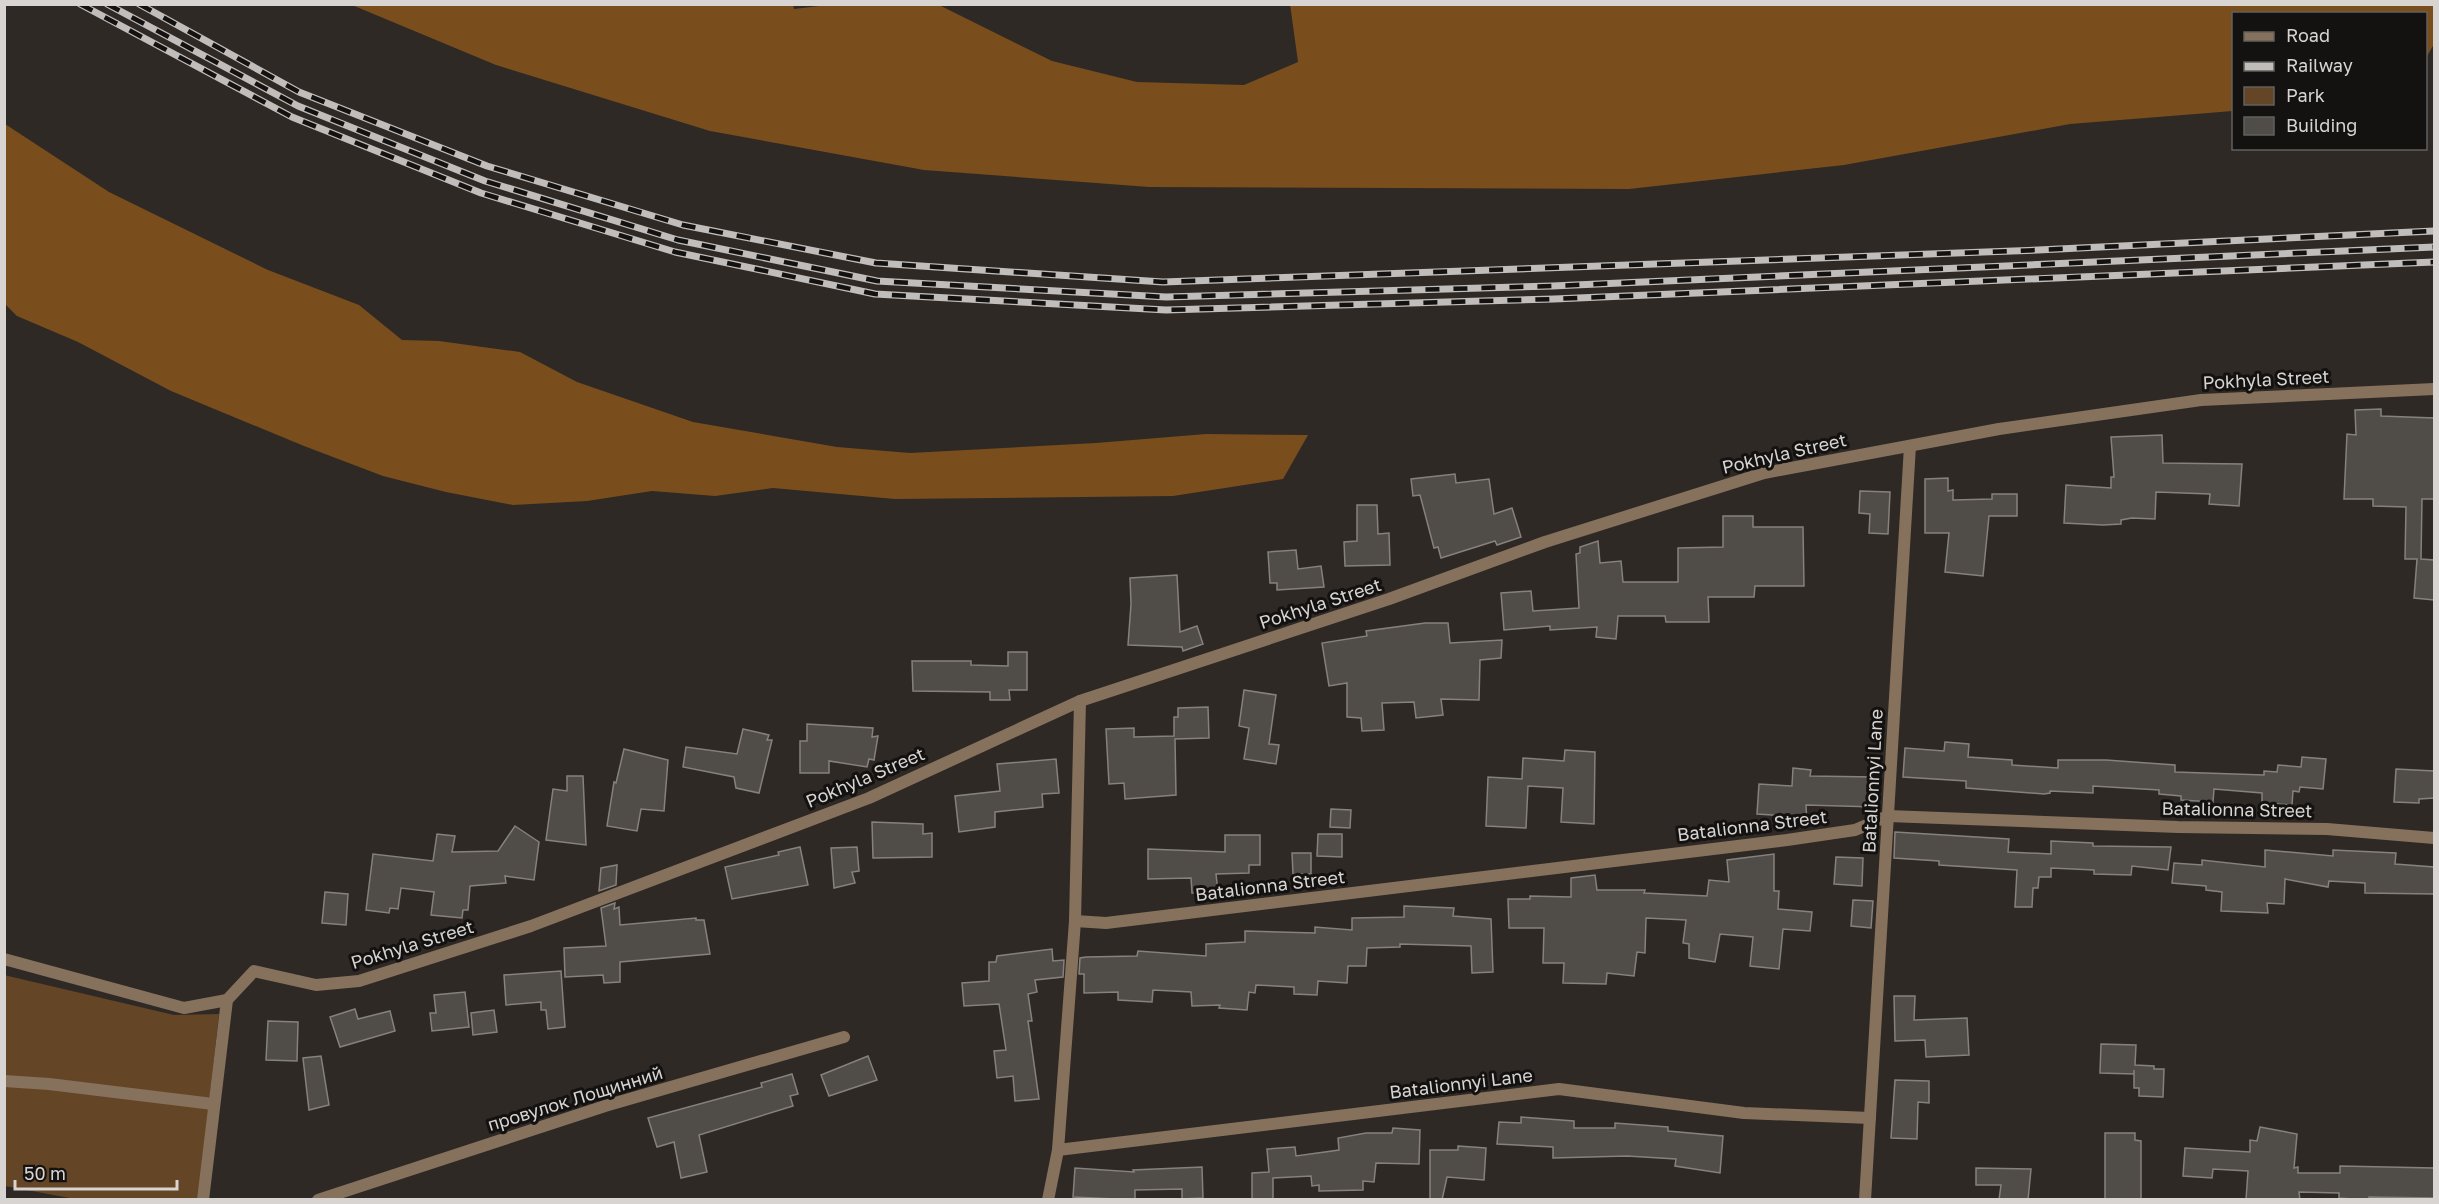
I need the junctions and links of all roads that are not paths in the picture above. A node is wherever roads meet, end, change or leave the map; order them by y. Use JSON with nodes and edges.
{"nodes":[{"id":1,"x":2434,"y":389,"type":"edge"},
{"id":2,"x":1910,"y":446,"type":"junction"},
{"id":3,"x":1080,"y":701,"type":"junction"},
{"id":4,"x":1888,"y":816,"type":"junction"},
{"id":5,"x":2434,"y":838,"type":"edge"},
{"id":6,"x":1075,"y":921,"type":"junction"},
{"id":7,"x":4,"y":959,"type":"edge"},
{"id":8,"x":227,"y":1000,"type":"junction"},
{"id":9,"x":844,"y":1037,"type":"dead end"},
{"id":10,"x":4,"y":1081,"type":"edge"},
{"id":11,"x":213,"y":1104,"type":"junction"},
{"id":12,"x":1870,"y":1118,"type":"junction"},
{"id":13,"x":1058,"y":1150,"type":"junction"},
{"id":14,"x":203,"y":1200,"type":"edge"},
{"id":15,"x":318,"y":1200,"type":"edge"},
{"id":16,"x":1048,"y":1200,"type":"edge"},
{"id":17,"x":1865,"y":1200,"type":"edge"}],
"edges":[{"from":1,"to":2,"type":"street","name":"Pokhyla Street"},
{"from":2,"to":3,"type":"street","name":"Pokhyla Street"},
{"from":2,"to":4,"type":"street","name":"Batalionnyi Lane"},
{"from":3,"to":6,"type":"street"},
{"from":3,"to":8,"type":"street","name":"Pokhyla Street"},
{"from":4,"to":5,"type":"street","name":"Batalionna Street"},
{"from":4,"to":6,"type":"street","name":"Batalionna Street"},
{"from":4,"to":12,"type":"street","name":"Batalionnyi Lane"},
{"from":6,"to":13,"type":"street"},
{"from":7,"to":8,"type":"street"},
{"from":8,"to":11,"type":"street"},
{"from":9,"to":15,"type":"street","name":"провулок Лощинний"},
{"from":10,"to":11,"type":"street"},
{"from":11,"to":14,"type":"street"},
{"from":12,"to":13,"type":"street","name":"Batalionnyi Lane"},
{"from":12,"to":17,"type":"street","name":"Batalionnyi Lane"},
{"from":13,"to":16,"type":"street"}]}
